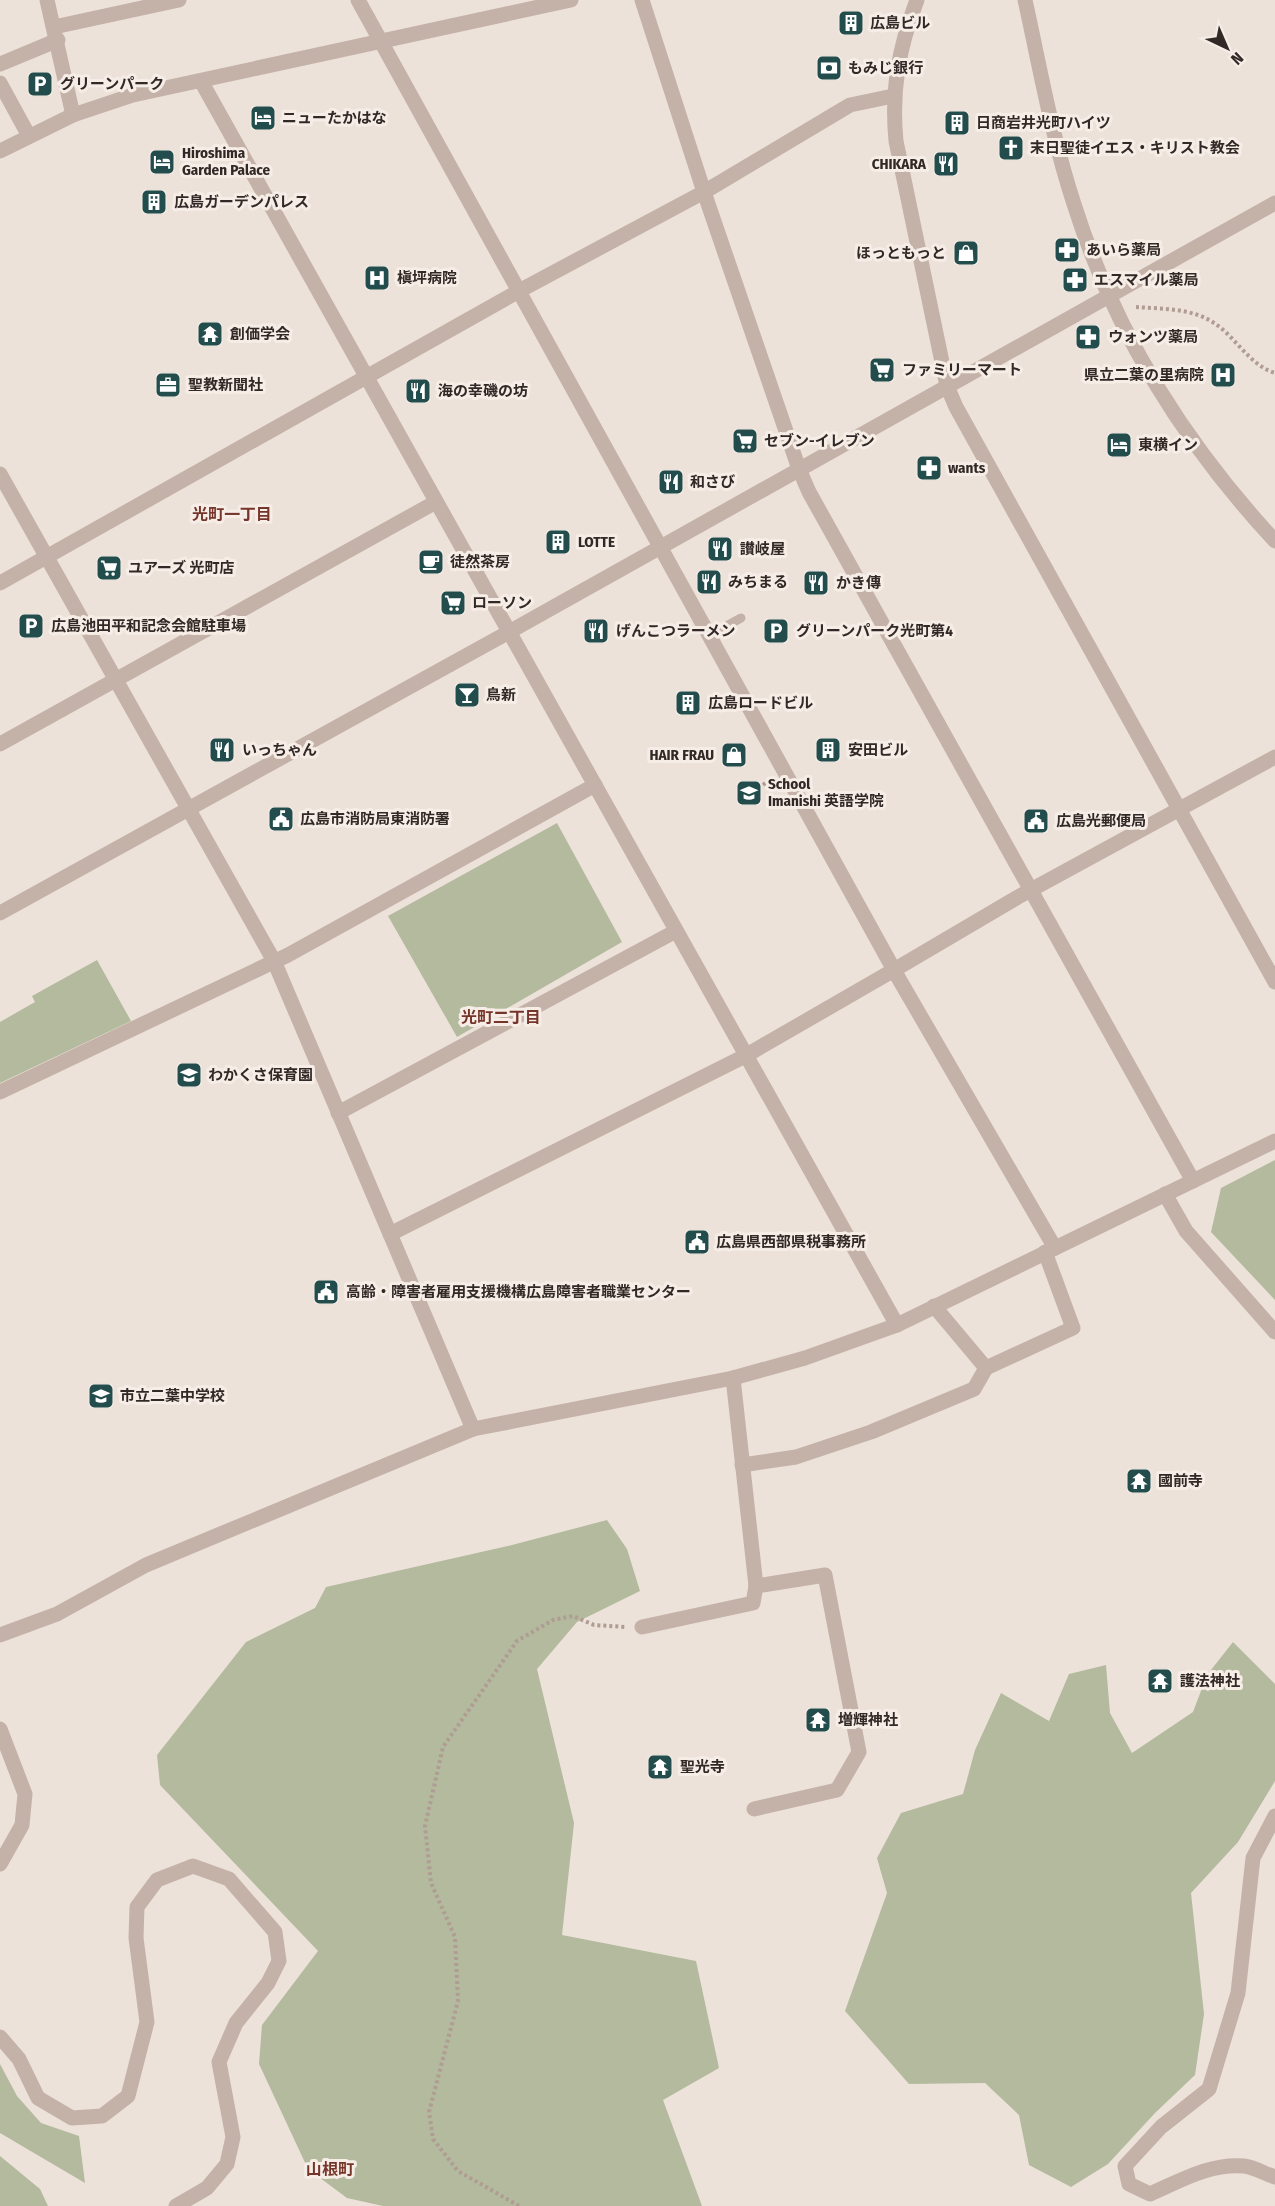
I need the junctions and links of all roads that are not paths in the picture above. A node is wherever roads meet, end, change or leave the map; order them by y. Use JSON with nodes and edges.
{"nodes":[{"id":1,"x":47,"y":0,"type":"edge"},
{"id":2,"x":179,"y":0,"type":"edge"},
{"id":3,"x":358,"y":0,"type":"edge"},
{"id":4,"x":570,"y":0,"type":"edge"},
{"id":5,"x":642,"y":0,"type":"edge"},
{"id":6,"x":917,"y":0,"type":"edge"},
{"id":7,"x":1025,"y":0,"type":"edge"},
{"id":8,"x":56,"y":33,"type":"junction"},
{"id":9,"x":381,"y":41,"type":"junction"},
{"id":10,"x":0,"y":64,"type":"edge"},
{"id":11,"x":201,"y":81,"type":"junction"},
{"id":12,"x":0,"y":83,"type":"edge"},
{"id":13,"x":893,"y":96,"type":"junction"},
{"id":14,"x":73,"y":115,"type":"junction"},
{"id":15,"x":29,"y":136,"type":"junction"},
{"id":16,"x":0,"y":151,"type":"edge"},
{"id":17,"x":704,"y":192,"type":"junction"},
{"id":18,"x":1275,"y":203,"type":"edge"},
{"id":19,"x":519,"y":291,"type":"junction"},
{"id":20,"x":1108,"y":296,"type":"junction"},
{"id":21,"x":367,"y":378,"type":"junction"},
{"id":22,"x":947,"y":386,"type":"junction"},
{"id":23,"x":800,"y":469,"type":"junction"},
{"id":24,"x":0,"y":474,"type":"edge"},
{"id":25,"x":436,"y":502,"type":"junction"},
{"id":26,"x":1275,"y":541,"type":"edge"},
{"id":27,"x":661,"y":546,"type":"junction"},
{"id":28,"x":48,"y":557,"type":"junction"},
{"id":29,"x":0,"y":583,"type":"edge"},
{"id":30,"x":741,"y":618,"type":"dead end"},
{"id":31,"x":509,"y":632,"type":"junction"},
{"id":32,"x":710,"y":635,"type":"junction"},
{"id":33,"x":113,"y":680,"type":"junction"},
{"id":34,"x":0,"y":744,"type":"edge"},
{"id":35,"x":1275,"y":757,"type":"edge"},
{"id":36,"x":595,"y":785,"type":"junction"},
{"id":37,"x":189,"y":808,"type":"junction"},
{"id":38,"x":1179,"y":810,"type":"junction"},
{"id":39,"x":1031,"y":891,"type":"junction"},
{"id":40,"x":0,"y":913,"type":"edge"},
{"id":41,"x":676,"y":931,"type":"junction"},
{"id":42,"x":273,"y":961,"type":"junction"},
{"id":43,"x":894,"y":970,"type":"junction"},
{"id":44,"x":1275,"y":982,"type":"edge"},
{"id":45,"x":745,"y":1056,"type":"junction"},
{"id":46,"x":0,"y":1092,"type":"edge"},
{"id":47,"x":338,"y":1113,"type":"junction"},
{"id":48,"x":1275,"y":1141,"type":"edge"},
{"id":49,"x":1193,"y":1181,"type":"junction"},
{"id":50,"x":1165,"y":1194,"type":"junction"},
{"id":51,"x":390,"y":1234,"type":"junction"},
{"id":52,"x":1050,"y":1250,"type":"junction"},
{"id":53,"x":934,"y":1306,"type":"junction"},
{"id":54,"x":897,"y":1325,"type":"junction"},
{"id":55,"x":1275,"y":1332,"type":"edge"},
{"id":56,"x":986,"y":1368,"type":"junction"},
{"id":57,"x":733,"y":1378,"type":"junction"},
{"id":58,"x":473,"y":1430,"type":"junction"},
{"id":59,"x":742,"y":1465,"type":"junction"},
{"id":60,"x":756,"y":1586,"type":"junction"},
{"id":61,"x":642,"y":1627,"type":"road end"},
{"id":62,"x":0,"y":1635,"type":"edge"},
{"id":63,"x":0,"y":1729,"type":"edge"},
{"id":64,"x":754,"y":1809,"type":"dead end"},
{"id":65,"x":1275,"y":1816,"type":"edge"},
{"id":66,"x":0,"y":1864,"type":"edge"},
{"id":67,"x":0,"y":2037,"type":"edge"},
{"id":68,"x":1275,"y":2177,"type":"edge"},
{"id":69,"x":176,"y":2206,"type":"edge"}],
"edges":[{"from":1,"to":8,"type":"street"},
{"from":2,"to":8,"type":"street"},
{"from":3,"to":9,"type":"street"},
{"from":4,"to":9,"type":"street"},
{"from":5,"to":17,"type":"street"},
{"from":6,"to":13,"type":"street"},
{"from":7,"to":20,"type":"street"},
{"from":8,"to":10,"type":"street"},
{"from":8,"to":14,"type":"street"},
{"from":9,"to":11,"type":"street"},
{"from":9,"to":19,"type":"street"},
{"from":11,"to":14,"type":"street"},
{"from":11,"to":21,"type":"street"},
{"from":12,"to":15,"type":"street"},
{"from":13,"to":17,"type":"street"},
{"from":13,"to":22,"type":"street"},
{"from":14,"to":15,"type":"street"},
{"from":15,"to":16,"type":"street"},
{"from":17,"to":19,"type":"street"},
{"from":17,"to":23,"type":"street"},
{"from":18,"to":20,"type":"street"},
{"from":19,"to":21,"type":"street"},
{"from":19,"to":27,"type":"street"},
{"from":20,"to":22,"type":"street"},
{"from":20,"to":26,"type":"street"},
{"from":21,"to":25,"type":"street"},
{"from":21,"to":28,"type":"street"},
{"from":22,"to":23,"type":"street"},
{"from":22,"to":38,"type":"street"},
{"from":23,"to":27,"type":"street"},
{"from":23,"to":39,"type":"street"},
{"from":24,"to":28,"type":"street"},
{"from":25,"to":31,"type":"street"},
{"from":25,"to":33,"type":"street"},
{"from":27,"to":31,"type":"street"},
{"from":27,"to":32,"type":"street"},
{"from":28,"to":29,"type":"street"},
{"from":28,"to":33,"type":"street"},
{"from":30,"to":32,"type":"lane"},
{"from":31,"to":36,"type":"street"},
{"from":31,"to":37,"type":"street"},
{"from":32,"to":43,"type":"street"},
{"from":33,"to":34,"type":"street"},
{"from":33,"to":37,"type":"street"},
{"from":35,"to":38,"type":"street"},
{"from":36,"to":41,"type":"street"},
{"from":36,"to":42,"type":"street"},
{"from":37,"to":40,"type":"street"},
{"from":37,"to":42,"type":"street"},
{"from":38,"to":39,"type":"street"},
{"from":38,"to":44,"type":"street"},
{"from":39,"to":43,"type":"street"},
{"from":39,"to":49,"type":"street"},
{"from":41,"to":45,"type":"street"},
{"from":41,"to":47,"type":"street"},
{"from":42,"to":46,"type":"street"},
{"from":42,"to":47,"type":"street"},
{"from":43,"to":45,"type":"street"},
{"from":43,"to":52,"type":"street"},
{"from":45,"to":51,"type":"street"},
{"from":45,"to":54,"type":"street"},
{"from":47,"to":51,"type":"street"},
{"from":48,"to":49,"type":"street"},
{"from":49,"to":50,"type":"street"},
{"from":50,"to":52,"type":"street"},
{"from":50,"to":55,"type":"street"},
{"from":51,"to":58,"type":"street"},
{"from":52,"to":53,"type":"street"},
{"from":52,"to":56,"type":"street"},
{"from":53,"to":54,"type":"street"},
{"from":53,"to":56,"type":"street"},
{"from":54,"to":57,"type":"street"},
{"from":56,"to":59,"type":"street"},
{"from":57,"to":58,"type":"street"},
{"from":57,"to":59,"type":"street"},
{"from":58,"to":62,"type":"street"},
{"from":59,"to":60,"type":"street"},
{"from":60,"to":61,"type":"street"},
{"from":60,"to":64,"type":"street"},
{"from":63,"to":66,"type":"street"},
{"from":65,"to":68,"type":"street"},
{"from":67,"to":69,"type":"street"}]}
